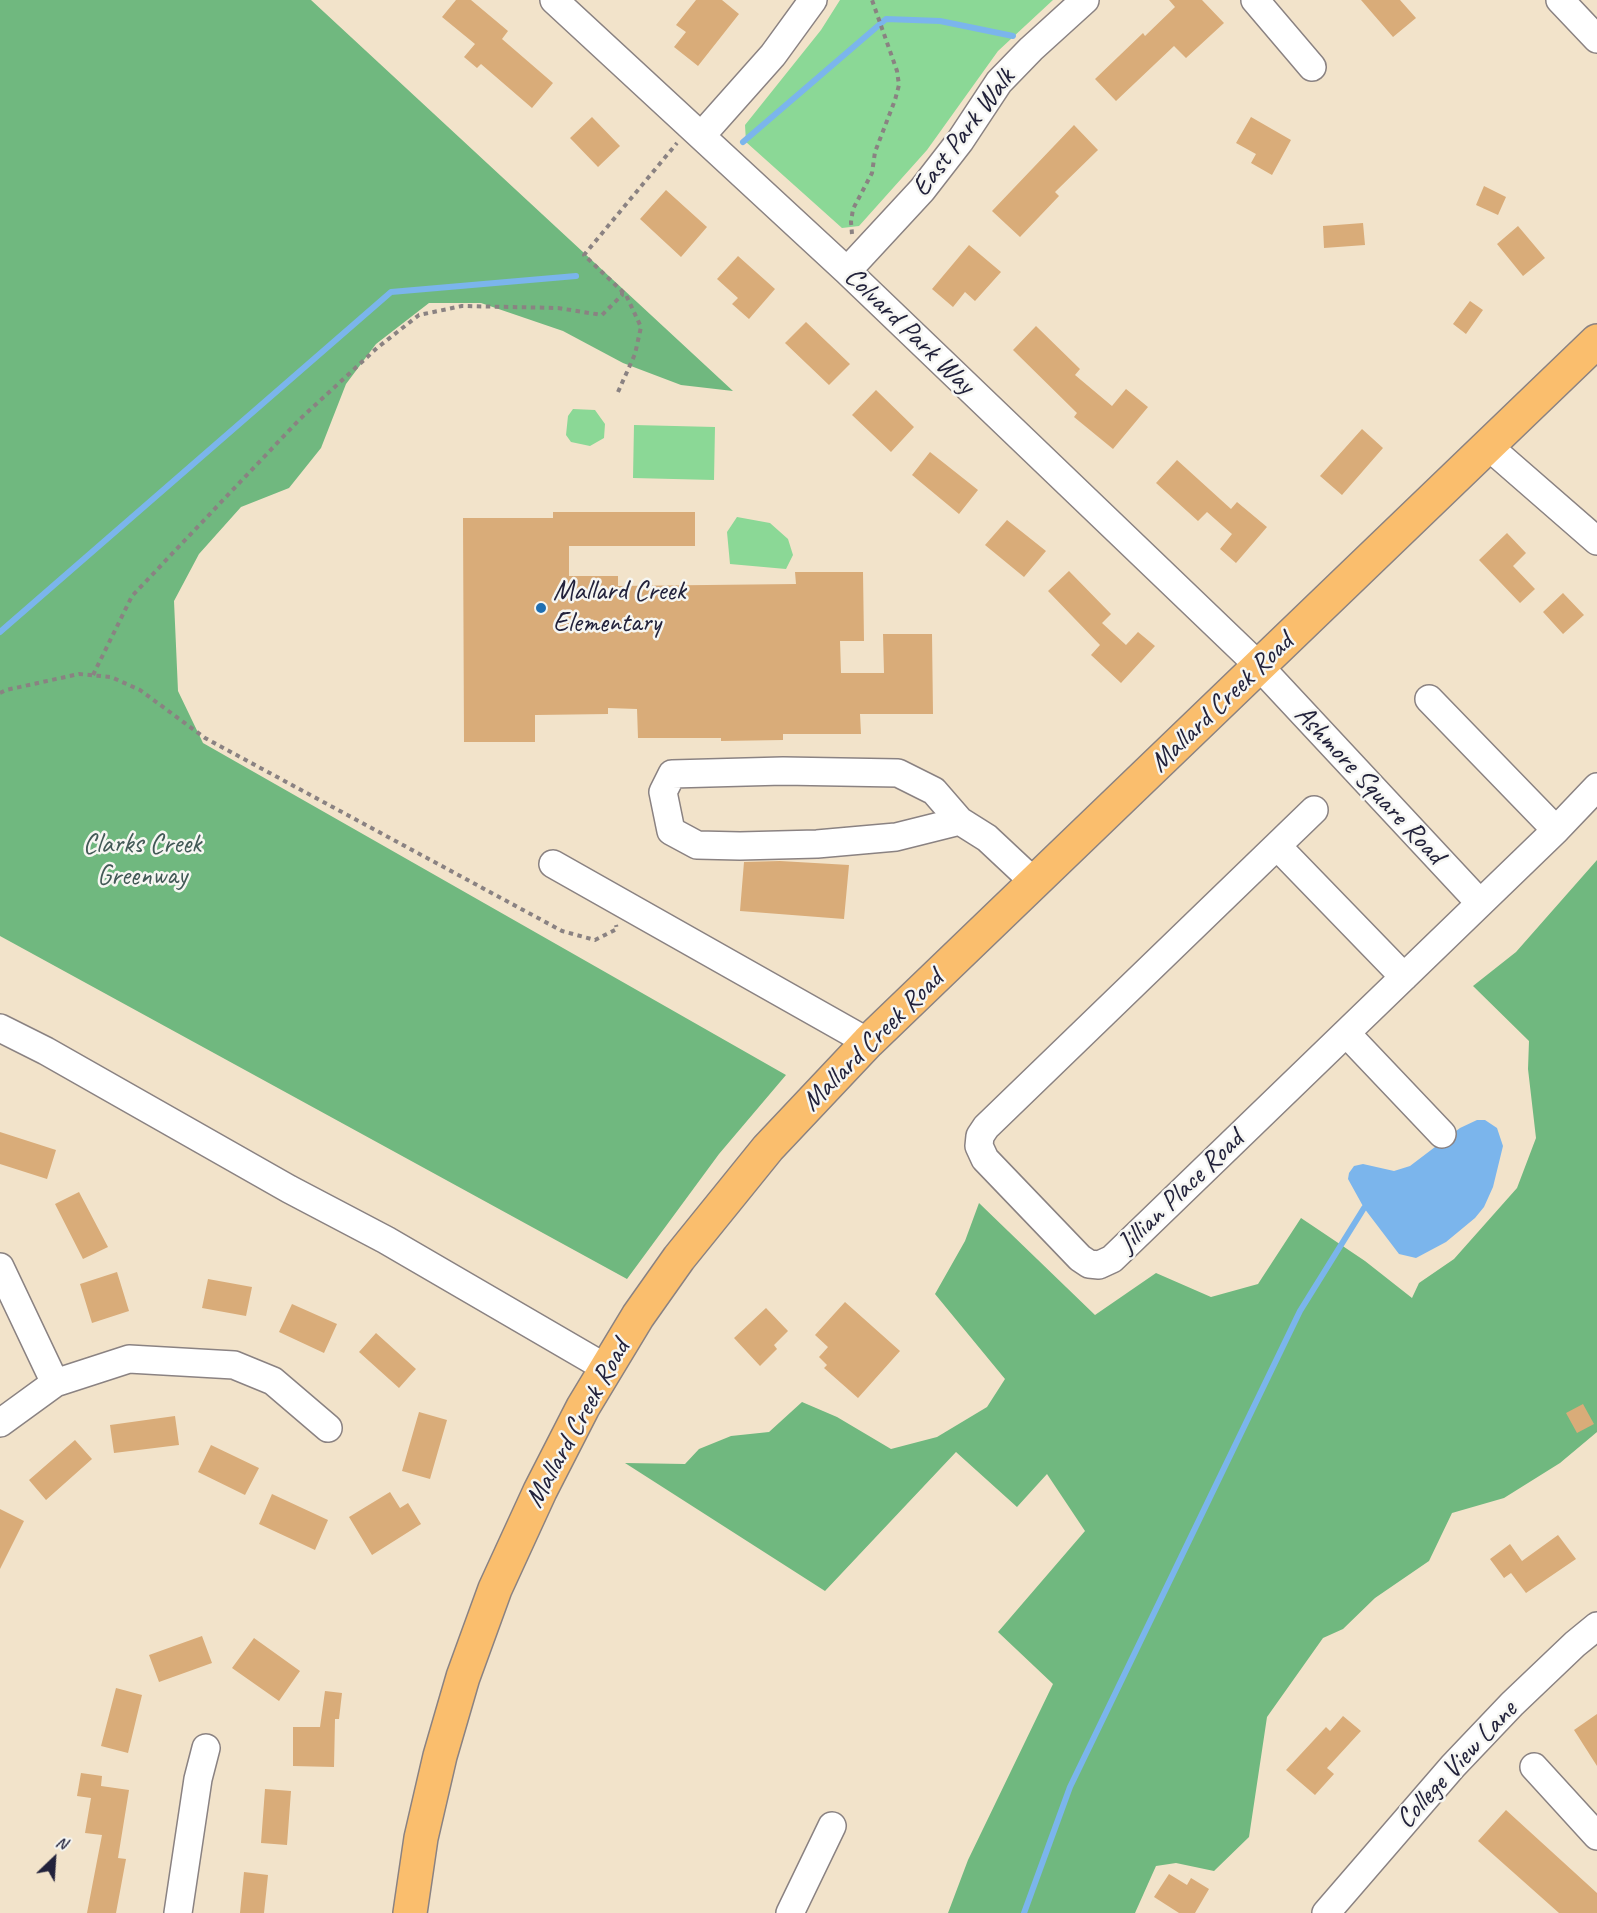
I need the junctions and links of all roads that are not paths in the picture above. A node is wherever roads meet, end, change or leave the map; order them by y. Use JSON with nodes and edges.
{"nodes":[{"id":1,"x":554,"y":0,"type":"edge"},
{"id":2,"x":813,"y":0,"type":"edge"},
{"id":3,"x":1085,"y":0,"type":"edge"},
{"id":4,"x":1255,"y":0,"type":"edge"},
{"id":5,"x":1560,"y":0,"type":"edge"},
{"id":6,"x":1597,"y":39,"type":"edge"},
{"id":7,"x":1312,"y":67,"type":"dead end"},
{"id":8,"x":690,"y":138,"type":"junction"},
{"id":9,"x":847,"y":271,"type":"junction"},
{"id":10,"x":1597,"y":341,"type":"edge"},
{"id":11,"x":1488,"y":446,"type":"junction"},
{"id":12,"x":1597,"y":541,"type":"edge"},
{"id":13,"x":1258,"y":666,"type":"junction"},
{"id":14,"x":1430,"y":699,"type":"dead end"},
{"id":15,"x":1597,"y":788,"type":"edge"},
{"id":16,"x":1314,"y":810,"type":"dead end"},
{"id":17,"x":960,"y":821,"type":"junction"},
{"id":18,"x":1556,"y":830,"type":"junction"},
{"id":19,"x":1277,"y":846,"type":"junction"},
{"id":20,"x":553,"y":864,"type":"dead end"},
{"id":21,"x":1034,"y":882,"type":"junction"},
{"id":22,"x":1480,"y":903,"type":"junction"},
{"id":23,"x":1404,"y":977,"type":"junction"},
{"id":24,"x":0,"y":1028,"type":"edge"},
{"id":25,"x":1346,"y":1033,"type":"junction"},
{"id":26,"x":868,"y":1042,"type":"junction"},
{"id":27,"x":1442,"y":1134,"type":"dead end"},
{"id":28,"x":0,"y":1268,"type":"edge"},
{"id":29,"x":606,"y":1368,"type":"junction"},
{"id":30,"x":55,"y":1383,"type":"junction"},
{"id":31,"x":0,"y":1424,"type":"edge"},
{"id":32,"x":328,"y":1428,"type":"dead end"},
{"id":33,"x":1597,"y":1626,"type":"edge"},
{"id":34,"x":206,"y":1748,"type":"dead end"},
{"id":35,"x":1534,"y":1767,"type":"dead end"},
{"id":36,"x":832,"y":1827,"type":"dead end"},
{"id":37,"x":1597,"y":1836,"type":"edge"},
{"id":38,"x":178,"y":1913,"type":"edge"},
{"id":39,"x":410,"y":1913,"type":"edge"},
{"id":40,"x":790,"y":1913,"type":"edge"},
{"id":41,"x":1326,"y":1913,"type":"edge"}],
"edges":[{"from":1,"to":8,"type":"street","name":"Colvard Park Way"},
{"from":2,"to":8,"type":"street"},
{"from":3,"to":9,"type":"street","name":"East Park Walk"},
{"from":4,"to":7,"type":"street"},
{"from":5,"to":6,"type":"street"},
{"from":8,"to":9,"type":"street","name":"Colvard Park Way"},
{"from":9,"to":13,"type":"street","name":"Colvard Park Way"},
{"from":10,"to":11,"type":"main road","name":"Mallard Creek Road"},
{"from":11,"to":12,"type":"street"},
{"from":11,"to":13,"type":"main road","name":"Mallard Creek Road"},
{"from":13,"to":21,"type":"main road","name":"Mallard Creek Road"},
{"from":13,"to":22,"type":"street","name":"Ashmore Square Road"},
{"from":14,"to":18,"type":"street"},
{"from":15,"to":18,"type":"street","name":"Jillian Place Road"},
{"from":16,"to":19,"type":"street","name":"Jillian Place Road"},
{"from":17,"to":17,"type":"street"},
{"from":17,"to":21,"type":"street"},
{"from":18,"to":22,"type":"street","name":"Jillian Place Road"},
{"from":19,"to":23,"type":"street"},
{"from":19,"to":25,"type":"street","name":"Jillian Place Road"},
{"from":20,"to":26,"type":"street"},
{"from":21,"to":26,"type":"main road","name":"Mallard Creek Road"},
{"from":22,"to":23,"type":"street","name":"Jillian Place Road"},
{"from":23,"to":25,"type":"street","name":"Jillian Place Road"},
{"from":24,"to":29,"type":"street"},
{"from":25,"to":27,"type":"street"},
{"from":26,"to":29,"type":"main road","name":"Mallard Creek Road"},
{"from":28,"to":30,"type":"street"},
{"from":29,"to":39,"type":"main road","name":"Mallard Creek Road"},
{"from":30,"to":31,"type":"street"},
{"from":30,"to":32,"type":"street"},
{"from":33,"to":41,"type":"street","name":"College View Lane"},
{"from":34,"to":38,"type":"street"},
{"from":35,"to":37,"type":"street"},
{"from":36,"to":40,"type":"street"}]}
